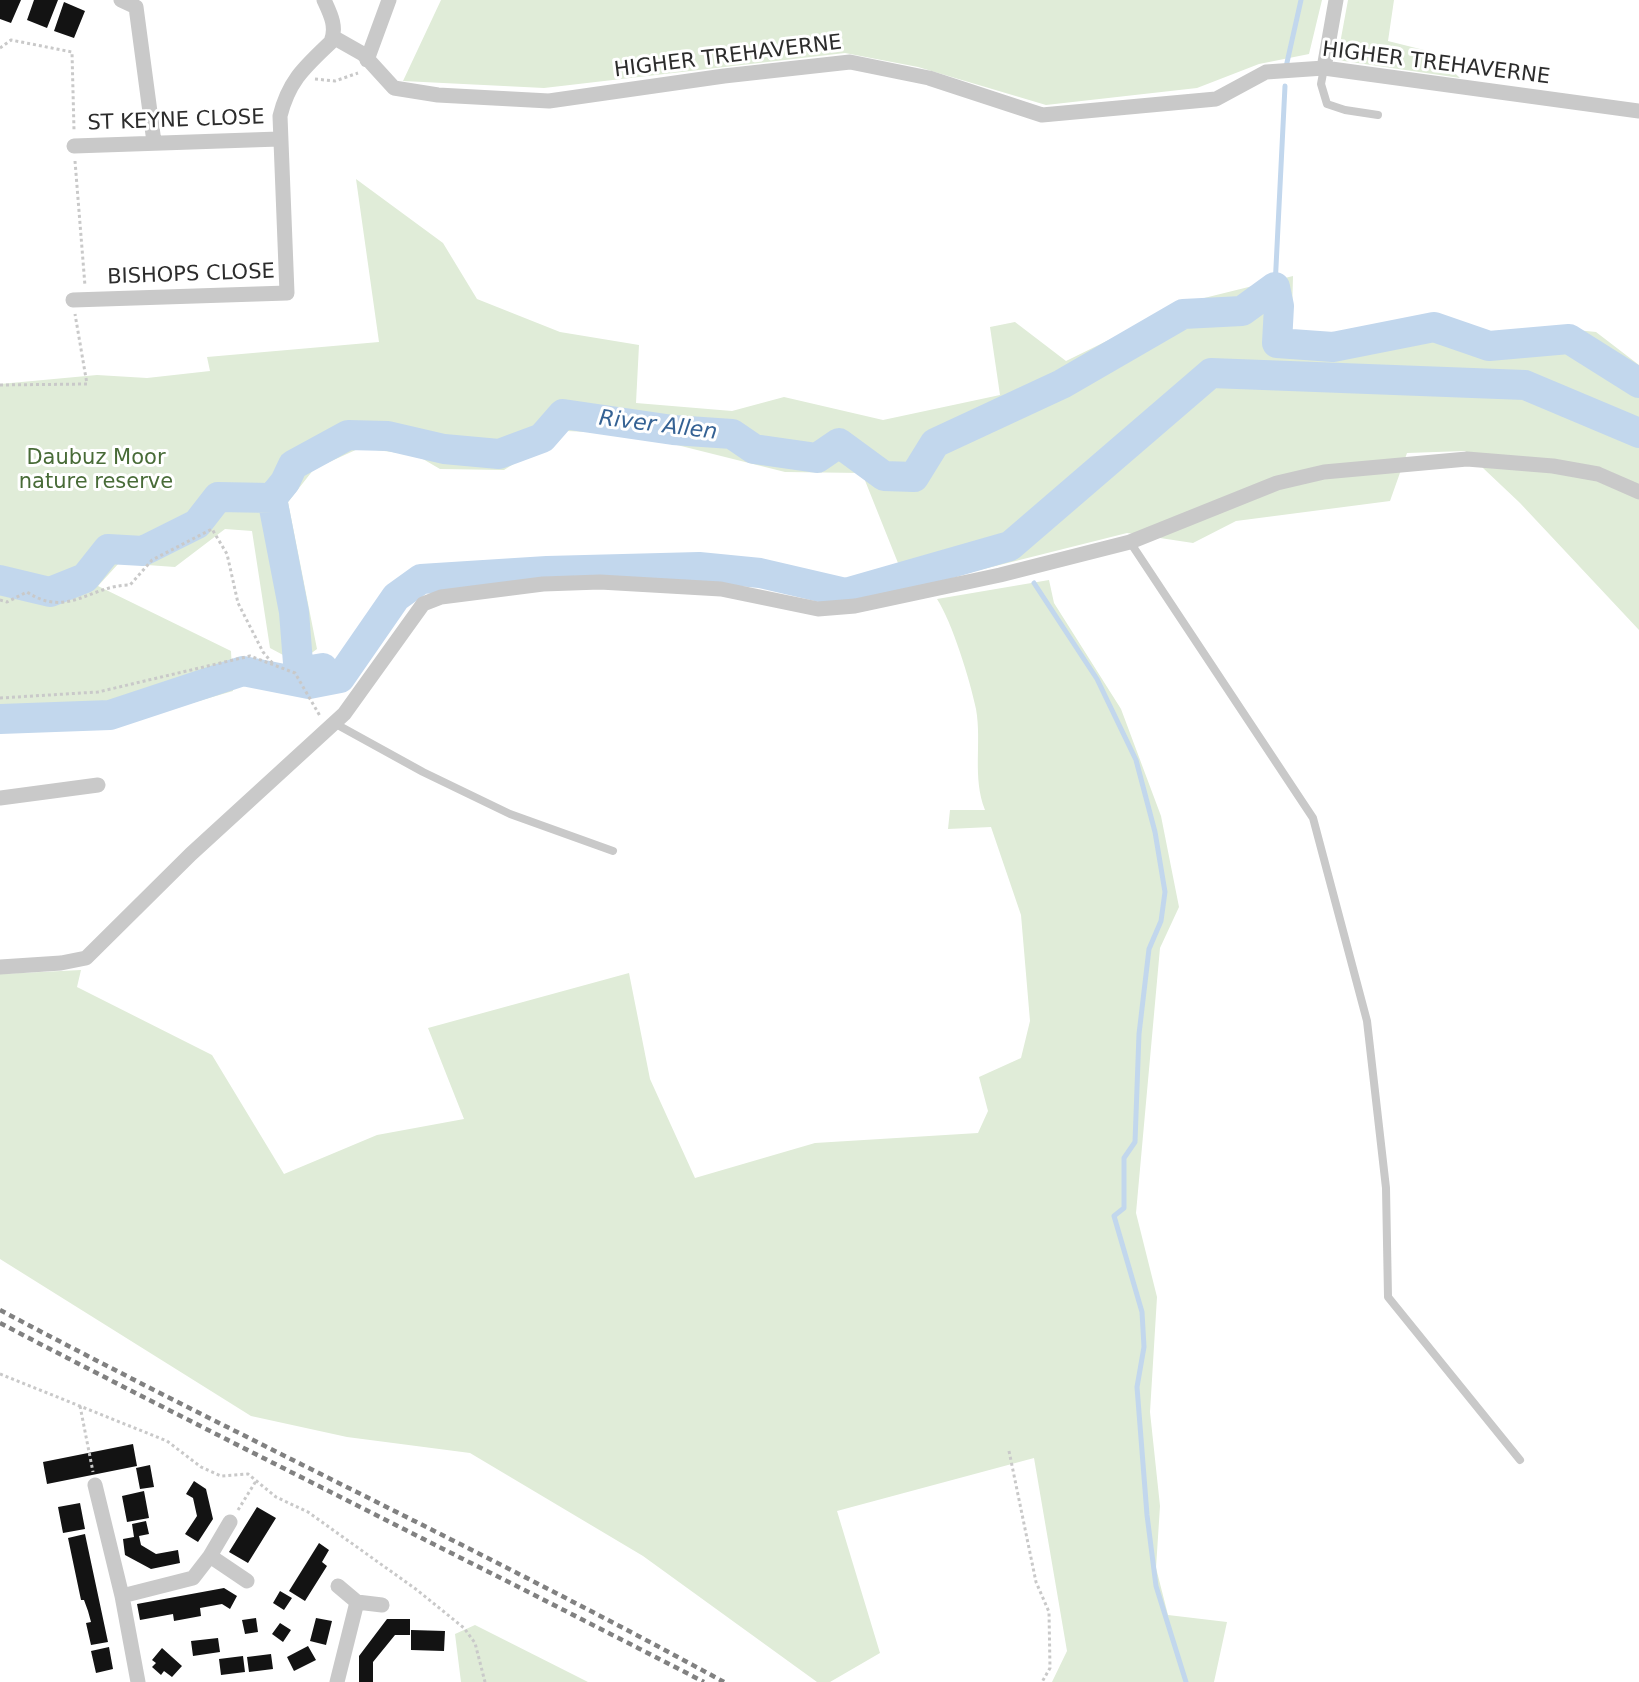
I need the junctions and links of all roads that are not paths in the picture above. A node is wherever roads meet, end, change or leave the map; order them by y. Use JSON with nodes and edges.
{"nodes":[{"id":1,"x":121,"y":0,"type":"edge"},
{"id":2,"x":324,"y":0,"type":"edge"},
{"id":3,"x":388,"y":0,"type":"edge"},
{"id":4,"x":1336,"y":0,"type":"edge"},
{"id":5,"x":333,"y":37,"type":"junction"},
{"id":6,"x":367,"y":60,"type":"junction"},
{"id":7,"x":1324,"y":68,"type":"junction"},
{"id":8,"x":1639,"y":111,"type":"edge"},
{"id":9,"x":1378,"y":115,"type":"dead end"},
{"id":10,"x":279,"y":139,"type":"junction"},
{"id":11,"x":153,"y":142,"type":"junction"},
{"id":12,"x":74,"y":146,"type":"road end"},
{"id":13,"x":79,"y":300,"type":"road end"},
{"id":14,"x":1639,"y":492,"type":"edge"},
{"id":15,"x":1130,"y":542,"type":"junction"},
{"id":16,"x":331,"y":725,"type":"junction"},
{"id":17,"x":98,"y":785,"type":"dead end"},
{"id":18,"x":0,"y":798,"type":"edge"},
{"id":19,"x":613,"y":851,"type":"dead end"},
{"id":20,"x":0,"y":967,"type":"edge"},
{"id":21,"x":1520,"y":1460,"type":"dead end"},
{"id":22,"x":95,"y":1485,"type":"road end"},
{"id":23,"x":230,"y":1522,"type":"road end"},
{"id":24,"x":210,"y":1556,"type":"junction"},
{"id":25,"x":247,"y":1581,"type":"dead end"},
{"id":26,"x":338,"y":1586,"type":"dead end"},
{"id":27,"x":122,"y":1596,"type":"junction"},
{"id":28,"x":357,"y":1602,"type":"junction"},
{"id":29,"x":382,"y":1605,"type":"dead end"},
{"id":30,"x":138,"y":1682,"type":"edge"},
{"id":31,"x":337,"y":1682,"type":"edge"}],
"edges":[{"from":1,"to":11,"type":"street"},
{"from":2,"to":5,"type":"street"},
{"from":3,"to":6,"type":"street"},
{"from":4,"to":7,"type":"street"},
{"from":5,"to":6,"type":"street","name":"HIGHER TREHAVERNE"},
{"from":5,"to":10,"type":"street","name":"BISHOPS CLOSE"},
{"from":6,"to":7,"type":"street","name":"HIGHER TREHAVERNE"},
{"from":7,"to":8,"type":"street","name":"HIGHER TREHAVERNE"},
{"from":7,"to":9,"type":"lane"},
{"from":10,"to":11,"type":"street","name":"ST KEYNE CLOSE"},
{"from":10,"to":13,"type":"street","name":"BISHOPS CLOSE"},
{"from":11,"to":12,"type":"street","name":"ST KEYNE CLOSE"},
{"from":14,"to":15,"type":"street"},
{"from":15,"to":16,"type":"street"},
{"from":15,"to":21,"type":"lane"},
{"from":16,"to":19,"type":"lane"},
{"from":16,"to":20,"type":"street"},
{"from":17,"to":18,"type":"street"},
{"from":22,"to":27,"type":"street"},
{"from":23,"to":24,"type":"street"},
{"from":24,"to":25,"type":"street"},
{"from":24,"to":27,"type":"street"},
{"from":26,"to":28,"type":"street"},
{"from":27,"to":30,"type":"street"},
{"from":28,"to":29,"type":"street"},
{"from":28,"to":31,"type":"street"}]}
